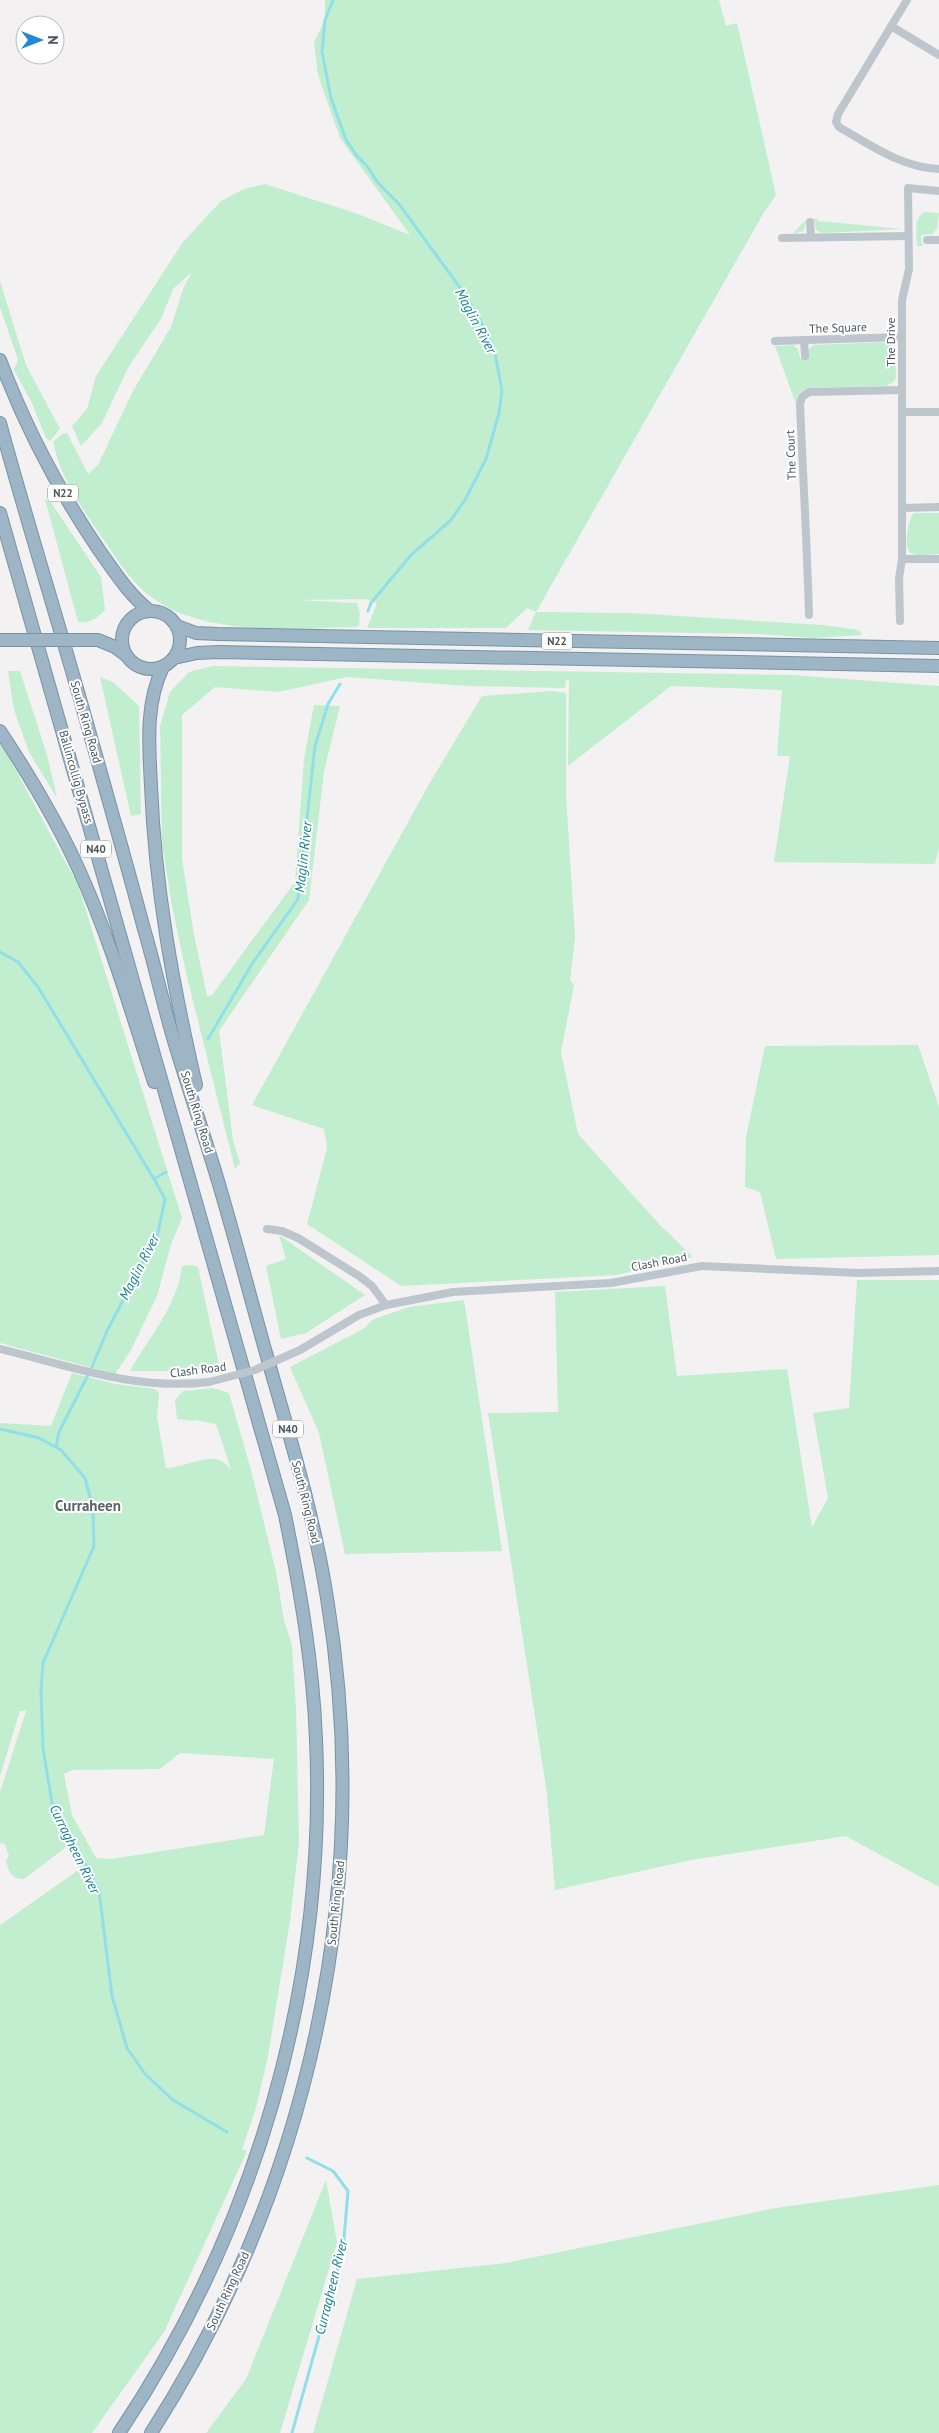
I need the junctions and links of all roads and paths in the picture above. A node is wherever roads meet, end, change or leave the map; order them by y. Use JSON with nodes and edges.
{"nodes":[{"id":1,"x":907,"y":0,"type":"edge"},
{"id":2,"x":891,"y":26,"type":"junction"},
{"id":3,"x":939,"y":55,"type":"edge"},
{"id":4,"x":939,"y":169,"type":"edge"},
{"id":5,"x":939,"y":191,"type":"edge"},
{"id":6,"x":810,"y":222,"type":"dead end"},
{"id":7,"x":908,"y":236,"type":"junction"},
{"id":8,"x":810,"y":237,"type":"junction"},
{"id":9,"x":782,"y":238,"type":"dead end"},
{"id":10,"x":928,"y":240,"type":"dead end"},
{"id":11,"x":939,"y":240,"type":"edge"},
{"id":12,"x":902,"y":338,"type":"junction"},
{"id":13,"x":804,"y":340,"type":"junction"},
{"id":14,"x":775,"y":341,"type":"dead end"},
{"id":15,"x":805,"y":356,"type":"dead end"},
{"id":16,"x":0,"y":360,"type":"edge"},
{"id":17,"x":902,"y":390,"type":"junction"},
{"id":18,"x":903,"y":412,"type":"junction"},
{"id":19,"x":939,"y":412,"type":"edge"},
{"id":20,"x":0,"y":423,"type":"edge"},
{"id":21,"x":939,"y":507,"type":"edge"},
{"id":22,"x":903,"y":508,"type":"junction"},
{"id":23,"x":0,"y":513,"type":"edge"},
{"id":24,"x":939,"y":558,"type":"edge"},
{"id":25,"x":902,"y":559,"type":"junction"},
{"id":26,"x":150,"y":611,"type":"junction"},
{"id":27,"x":809,"y":615,"type":"dead end"},
{"id":28,"x":900,"y":621,"type":"dead end"},
{"id":29,"x":177,"y":626,"type":"junction"},
{"id":30,"x":124,"y":632,"type":"junction"},
{"id":31,"x":0,"y":640,"type":"edge"},
{"id":32,"x":98,"y":640,"type":"junction"},
{"id":33,"x":939,"y":648,"type":"edge"},
{"id":34,"x":126,"y":655,"type":"junction"},
{"id":35,"x":174,"y":658,"type":"junction"},
{"id":36,"x":939,"y":666,"type":"edge"},
{"id":37,"x":163,"y":667,"type":"junction"},
{"id":38,"x":0,"y":730,"type":"edge"},
{"id":39,"x":219,"y":1183,"type":"junction"},
{"id":40,"x":191,"y":1185,"type":"junction"},
{"id":41,"x":267,"y":1229,"type":"dead end"},
{"id":42,"x":939,"y":1272,"type":"edge"},
{"id":43,"x":386,"y":1305,"type":"junction"},
{"id":44,"x":0,"y":1349,"type":"edge"},
{"id":45,"x":119,"y":2433,"type":"edge"},
{"id":46,"x":151,"y":2433,"type":"edge"}],
"edges":[{"from":1,"to":2,"type":"street"},
{"from":2,"to":3,"type":"street"},
{"from":2,"to":4,"type":"street"},
{"from":5,"to":7,"type":"street","name":"The Drive"},
{"from":6,"to":8,"type":"street"},
{"from":7,"to":8,"type":"street"},
{"from":7,"to":12,"type":"street","name":"The Drive"},
{"from":8,"to":9,"type":"street"},
{"from":10,"to":11,"type":"street"},
{"from":12,"to":13,"type":"street","name":"The Square"},
{"from":12,"to":17,"type":"street","name":"The Drive"},
{"from":13,"to":14,"type":"street","name":"The Square"},
{"from":13,"to":15,"type":"street"},
{"from":16,"to":26,"type":"highway","number":"N22"},
{"from":17,"to":18,"type":"street","name":"The Drive"},
{"from":17,"to":27,"type":"street","name":"The Court"},
{"from":18,"to":19,"type":"street"},
{"from":18,"to":22,"type":"street"},
{"from":20,"to":39,"type":"highway","name":"South Ring Road","number":"N40"},
{"from":21,"to":22,"type":"street"},
{"from":22,"to":25,"type":"street"},
{"from":23,"to":40,"type":"highway","name":"Ballincollig Bypass","number":"N40"},
{"from":24,"to":25,"type":"street"},
{"from":25,"to":28,"type":"street"},
{"from":26,"to":29,"type":"highway","number":"N22"},
{"from":26,"to":30,"type":"highway"},
{"from":29,"to":33,"type":"highway","number":"N22"},
{"from":29,"to":35,"type":"highway"},
{"from":30,"to":32,"type":"highway"},
{"from":30,"to":34,"type":"highway"},
{"from":31,"to":32,"type":"highway","bridge":true},
{"from":32,"to":34,"type":"highway"},
{"from":34,"to":37,"type":"highway"},
{"from":35,"to":36,"type":"highway","number":"N22"},
{"from":35,"to":37,"type":"highway","number":"N22"},
{"from":37,"to":39,"type":"highway"},
{"from":38,"to":40,"type":"highway"},
{"from":39,"to":46,"type":"highway","name":"South Ring Road","number":"N40"},
{"from":40,"to":45,"type":"highway","name":"South Ring Road","number":"N40"},
{"from":41,"to":43,"type":"street"},
{"from":42,"to":43,"type":"street","name":"Clash Road"},
{"from":43,"to":44,"type":"street","name":"Clash Road","bridge":true}]}
